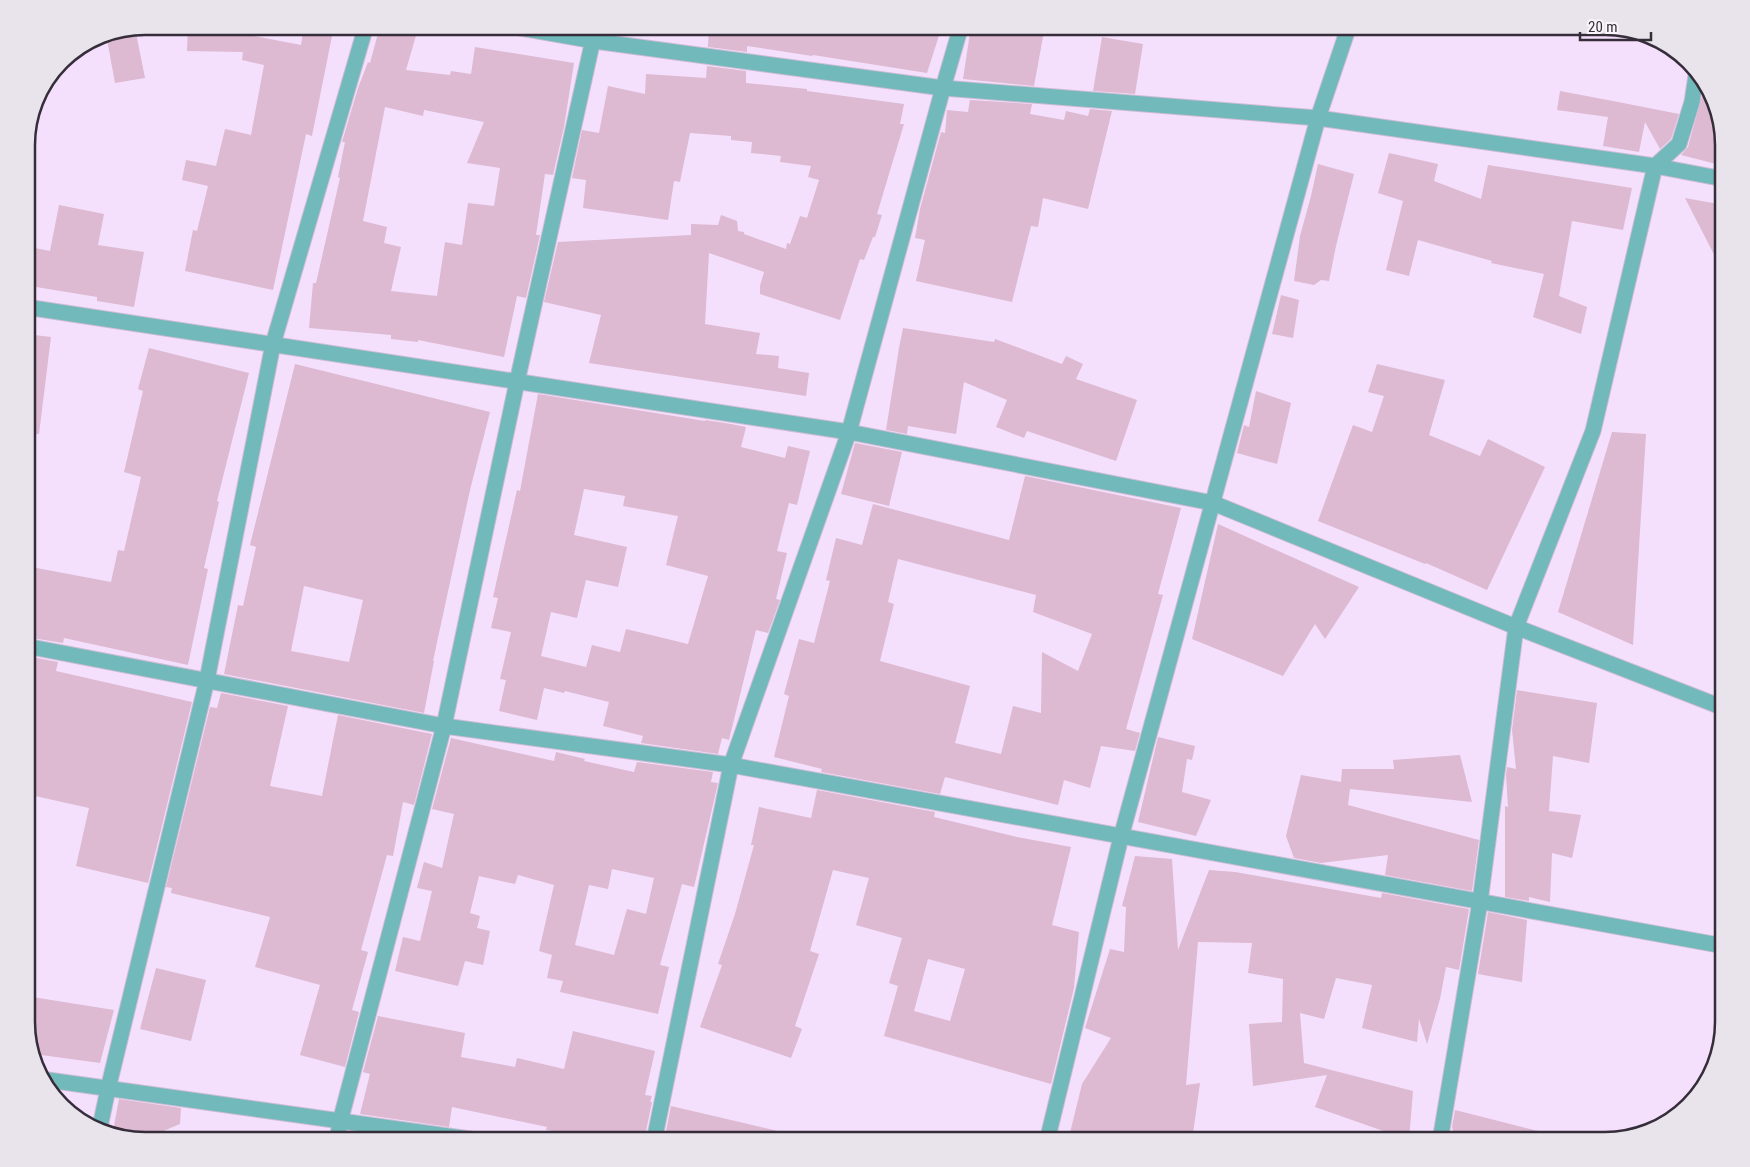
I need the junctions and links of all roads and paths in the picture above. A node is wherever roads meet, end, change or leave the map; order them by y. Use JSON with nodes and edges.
{"nodes":[{"id":1,"x":363,"y":35,"type":"edge"},
{"id":2,"x":595,"y":35,"type":"edge"},
{"id":3,"x":608,"y":35,"type":"edge"},
{"id":4,"x":958,"y":35,"type":"edge"},
{"id":5,"x":1346,"y":35,"type":"edge"},
{"id":6,"x":1695,"y":81,"type":"edge"},
{"id":7,"x":942,"y":88,"type":"junction"},
{"id":8,"x":1318,"y":118,"type":"junction"},
{"id":9,"x":1655,"y":166,"type":"junction"},
{"id":10,"x":1715,"y":178,"type":"edge"},
{"id":11,"x":35,"y":308,"type":"edge"},
{"id":12,"x":273,"y":344,"type":"junction"},
{"id":13,"x":517,"y":382,"type":"junction"},
{"id":14,"x":849,"y":432,"type":"junction"},
{"id":15,"x":1213,"y":503,"type":"junction"},
{"id":16,"x":1516,"y":627,"type":"junction"},
{"id":17,"x":35,"y":648,"type":"edge"},
{"id":18,"x":206,"y":680,"type":"junction"},
{"id":19,"x":1715,"y":704,"type":"edge"},
{"id":20,"x":444,"y":726,"type":"junction"},
{"id":21,"x":731,"y":766,"type":"junction"},
{"id":22,"x":1121,"y":836,"type":"junction"},
{"id":23,"x":1480,"y":902,"type":"junction"},
{"id":24,"x":1715,"y":944,"type":"edge"},
{"id":25,"x":52,"y":1081,"type":"edge"},
{"id":26,"x":108,"y":1088,"type":"junction"},
{"id":27,"x":340,"y":1122,"type":"junction"},
{"id":28,"x":101,"y":1123,"type":"edge"},
{"id":29,"x":338,"y":1132,"type":"edge"},
{"id":30,"x":416,"y":1132,"type":"edge"},
{"id":31,"x":656,"y":1132,"type":"edge"},
{"id":32,"x":1049,"y":1132,"type":"edge"},
{"id":33,"x":1442,"y":1132,"type":"edge"}],
"edges":[{"from":1,"to":12,"type":"street"},
{"from":2,"to":13,"type":"street"},
{"from":3,"to":7,"type":"street"},
{"from":4,"to":7,"type":"street"},
{"from":5,"to":8,"type":"street"},
{"from":6,"to":9,"type":"street"},
{"from":7,"to":8,"type":"street"},
{"from":7,"to":14,"type":"street"},
{"from":8,"to":9,"type":"street"},
{"from":8,"to":15,"type":"street"},
{"from":9,"to":10,"type":"street"},
{"from":9,"to":16,"type":"street"},
{"from":11,"to":12,"type":"street"},
{"from":12,"to":13,"type":"street"},
{"from":12,"to":18,"type":"street"},
{"from":13,"to":14,"type":"street"},
{"from":13,"to":20,"type":"street"},
{"from":14,"to":15,"type":"street"},
{"from":14,"to":21,"type":"street"},
{"from":15,"to":16,"type":"street"},
{"from":15,"to":22,"type":"street"},
{"from":16,"to":19,"type":"street"},
{"from":16,"to":23,"type":"street"},
{"from":17,"to":18,"type":"street"},
{"from":18,"to":20,"type":"street"},
{"from":18,"to":26,"type":"street"},
{"from":20,"to":21,"type":"street"},
{"from":20,"to":27,"type":"street"},
{"from":21,"to":22,"type":"street"},
{"from":21,"to":31,"type":"street"},
{"from":22,"to":23,"type":"street"},
{"from":22,"to":32,"type":"street"},
{"from":23,"to":24,"type":"street"},
{"from":23,"to":33,"type":"street"},
{"from":25,"to":26,"type":"street"},
{"from":26,"to":27,"type":"street"},
{"from":26,"to":28,"type":"street"},
{"from":27,"to":29,"type":"street"},
{"from":27,"to":30,"type":"street"}]}
